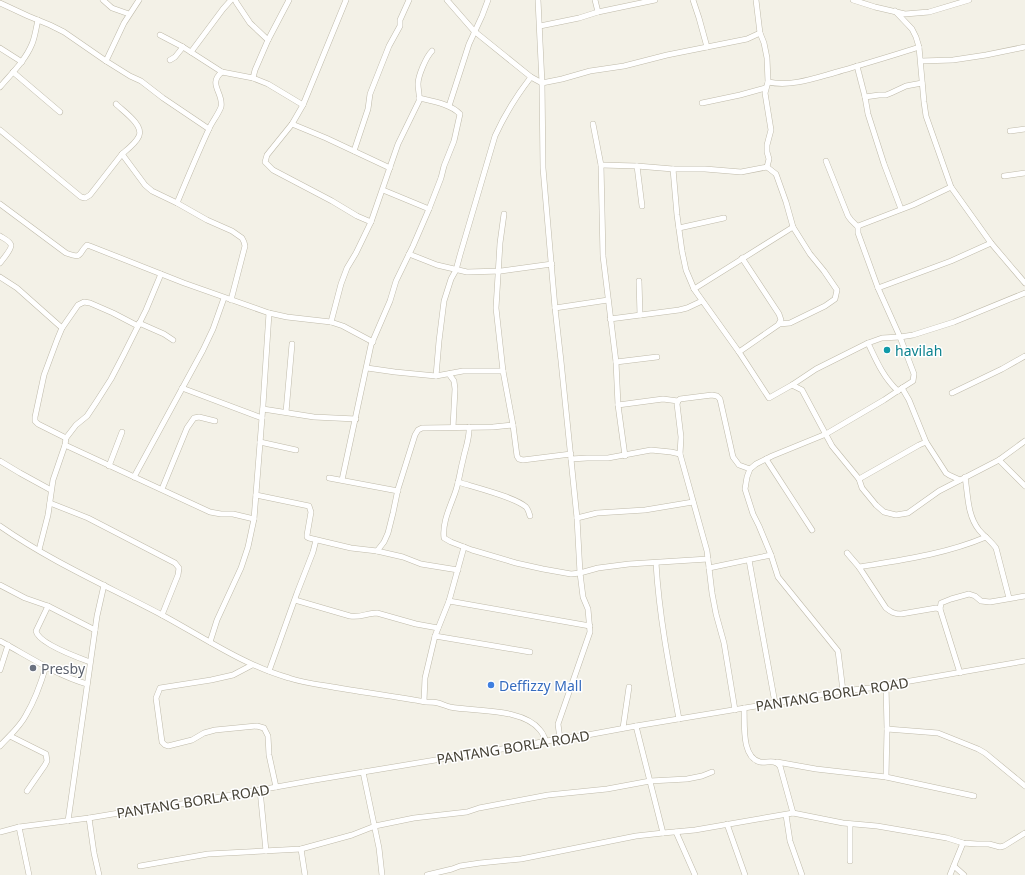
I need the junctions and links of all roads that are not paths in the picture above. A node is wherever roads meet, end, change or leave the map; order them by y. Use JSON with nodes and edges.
{"nodes":[{"id":1,"x":103,"y":0,"type":"edge"},
{"id":2,"x":139,"y":0,"type":"edge"},
{"id":3,"x":231,"y":0,"type":"edge"},
{"id":4,"x":235,"y":0,"type":"edge"},
{"id":5,"x":289,"y":0,"type":"edge"},
{"id":6,"x":346,"y":0,"type":"edge"},
{"id":7,"x":409,"y":0,"type":"edge"},
{"id":8,"x":447,"y":0,"type":"edge"},
{"id":9,"x":488,"y":0,"type":"edge"},
{"id":10,"x":538,"y":0,"type":"edge"},
{"id":11,"x":596,"y":0,"type":"edge"},
{"id":12,"x":655,"y":0,"type":"edge"},
{"id":13,"x":693,"y":0,"type":"edge"},
{"id":14,"x":756,"y":0,"type":"edge"},
{"id":15,"x":853,"y":0,"type":"edge"},
{"id":16,"x":969,"y":0,"type":"edge"},
{"id":17,"x":0,"y":3,"type":"edge"},
{"id":18,"x":598,"y":12,"type":"junction"},
{"id":19,"x":895,"y":12,"type":"junction"},
{"id":20,"x":129,"y":14,"type":"junction"},
{"id":21,"x":38,"y":20,"type":"junction"},
{"id":22,"x":540,"y":26,"type":"junction"},
{"id":23,"x":474,"y":31,"type":"junction"},
{"id":24,"x":760,"y":33,"type":"junction"},
{"id":25,"x":160,"y":35,"type":"dead end"},
{"id":26,"x":268,"y":40,"type":"junction"},
{"id":27,"x":183,"y":47,"type":"junction"},
{"id":28,"x":707,"y":47,"type":"junction"},
{"id":29,"x":919,"y":47,"type":"junction"},
{"id":30,"x":1025,"y":47,"type":"edge"},
{"id":31,"x":0,"y":48,"type":"edge"},
{"id":32,"x":432,"y":51,"type":"dead end"},
{"id":33,"x":191,"y":52,"type":"junction"},
{"id":34,"x":170,"y":60,"type":"dead end"},
{"id":35,"x":106,"y":61,"type":"junction"},
{"id":36,"x":921,"y":61,"type":"junction"},
{"id":37,"x":22,"y":62,"type":"junction"},
{"id":38,"x":857,"y":66,"type":"junction"},
{"id":39,"x":13,"y":72,"type":"junction"},
{"id":40,"x":222,"y":72,"type":"junction"},
{"id":41,"x":531,"y":77,"type":"junction"},
{"id":42,"x":254,"y":78,"type":"junction"},
{"id":43,"x":542,"y":82,"type":"junction"},
{"id":44,"x":768,"y":82,"type":"junction"},
{"id":45,"x":922,"y":83,"type":"junction"},
{"id":46,"x":0,"y":87,"type":"edge"},
{"id":47,"x":765,"y":88,"type":"junction"},
{"id":48,"x":865,"y":97,"type":"junction"},
{"id":49,"x":419,"y":98,"type":"junction"},
{"id":50,"x":702,"y":103,"type":"dead end"},
{"id":51,"x":116,"y":104,"type":"dead end"},
{"id":52,"x":303,"y":105,"type":"junction"},
{"id":53,"x":450,"y":106,"type":"junction"},
{"id":54,"x":60,"y":112,"type":"dead end"},
{"id":55,"x":292,"y":124,"type":"junction"},
{"id":56,"x":593,"y":124,"type":"dead end"},
{"id":57,"x":209,"y":129,"type":"junction"},
{"id":58,"x":1025,"y":129,"type":"edge"},
{"id":59,"x":0,"y":130,"type":"edge"},
{"id":60,"x":1010,"y":131,"type":"dead end"},
{"id":61,"x":354,"y":151,"type":"junction"},
{"id":62,"x":122,"y":154,"type":"junction"},
{"id":63,"x":826,"y":161,"type":"dead end"},
{"id":64,"x":601,"y":165,"type":"junction"},
{"id":65,"x":637,"y":166,"type":"junction"},
{"id":66,"x":767,"y":167,"type":"junction"},
{"id":67,"x":390,"y":168,"type":"junction"},
{"id":68,"x":672,"y":169,"type":"junction"},
{"id":69,"x":1025,"y":173,"type":"edge"},
{"id":70,"x":1004,"y":176,"type":"dead end"},
{"id":71,"x":951,"y":186,"type":"junction"},
{"id":72,"x":383,"y":190,"type":"junction"},
{"id":73,"x":177,"y":203,"type":"junction"},
{"id":74,"x":642,"y":206,"type":"dead end"},
{"id":75,"x":1,"y":207,"type":"edge"},
{"id":76,"x":429,"y":209,"type":"junction"},
{"id":77,"x":901,"y":209,"type":"junction"},
{"id":78,"x":504,"y":214,"type":"dead end"},
{"id":79,"x":724,"y":218,"type":"dead end"},
{"id":80,"x":371,"y":222,"type":"junction"},
{"id":81,"x":858,"y":227,"type":"junction"},
{"id":82,"x":679,"y":228,"type":"junction"},
{"id":83,"x":793,"y":228,"type":"junction"},
{"id":84,"x":0,"y":236,"type":"edge"},
{"id":85,"x":991,"y":243,"type":"junction"},
{"id":86,"x":409,"y":254,"type":"junction"},
{"id":87,"x":742,"y":258,"type":"junction"},
{"id":88,"x":0,"y":263,"type":"edge"},
{"id":89,"x":552,"y":264,"type":"junction"},
{"id":90,"x":456,"y":270,"type":"junction"},
{"id":91,"x":498,"y":271,"type":"junction"},
{"id":92,"x":160,"y":274,"type":"junction"},
{"id":93,"x":0,"y":277,"type":"edge"},
{"id":94,"x":638,"y":281,"type":"dead end"},
{"id":95,"x":1025,"y":283,"type":"edge"},
{"id":96,"x":878,"y":288,"type":"junction"},
{"id":97,"x":694,"y":289,"type":"junction"},
{"id":98,"x":1025,"y":293,"type":"edge"},
{"id":99,"x":224,"y":298,"type":"junction"},
{"id":100,"x":231,"y":300,"type":"junction"},
{"id":101,"x":608,"y":300,"type":"junction"},
{"id":102,"x":702,"y":301,"type":"junction"},
{"id":103,"x":555,"y":308,"type":"junction"},
{"id":104,"x":269,"y":313,"type":"junction"},
{"id":105,"x":640,"y":315,"type":"junction"},
{"id":106,"x":610,"y":319,"type":"junction"},
{"id":107,"x":331,"y":322,"type":"junction"},
{"id":108,"x":139,"y":324,"type":"junction"},
{"id":109,"x":779,"y":324,"type":"junction"},
{"id":110,"x":62,"y":328,"type":"junction"},
{"id":111,"x":900,"y":337,"type":"junction"},
{"id":112,"x":173,"y":340,"type":"dead end"},
{"id":113,"x":373,"y":342,"type":"junction"},
{"id":114,"x":868,"y":343,"type":"junction"},
{"id":115,"x":292,"y":344,"type":"dead end"},
{"id":116,"x":739,"y":352,"type":"junction"},
{"id":117,"x":1025,"y":356,"type":"edge"},
{"id":118,"x":657,"y":358,"type":"dead end"},
{"id":119,"x":616,"y":362,"type":"junction"},
{"id":120,"x":367,"y":368,"type":"junction"},
{"id":121,"x":503,"y":371,"type":"junction"},
{"id":122,"x":450,"y":374,"type":"junction"},
{"id":123,"x":436,"y":376,"type":"junction"},
{"id":124,"x":792,"y":385,"type":"junction"},
{"id":125,"x":182,"y":388,"type":"junction"},
{"id":126,"x":900,"y":389,"type":"junction"},
{"id":127,"x":952,"y":393,"type":"dead end"},
{"id":128,"x":678,"y":401,"type":"junction"},
{"id":129,"x":618,"y":404,"type":"junction"},
{"id":130,"x":263,"y":409,"type":"junction"},
{"id":131,"x":286,"y":412,"type":"junction"},
{"id":132,"x":262,"y":418,"type":"junction"},
{"id":133,"x":356,"y":419,"type":"junction"},
{"id":134,"x":215,"y":421,"type":"dead end"},
{"id":135,"x":513,"y":425,"type":"junction"},
{"id":136,"x":453,"y":427,"type":"junction"},
{"id":137,"x":469,"y":427,"type":"junction"},
{"id":138,"x":122,"y":432,"type":"dead end"},
{"id":139,"x":826,"y":434,"type":"junction"},
{"id":140,"x":66,"y":438,"type":"junction"},
{"id":141,"x":1025,"y":441,"type":"edge"},
{"id":142,"x":260,"y":442,"type":"junction"},
{"id":143,"x":926,"y":442,"type":"junction"},
{"id":144,"x":65,"y":445,"type":"junction"},
{"id":145,"x":296,"y":450,"type":"dead end"},
{"id":146,"x":680,"y":454,"type":"junction"},
{"id":147,"x":571,"y":456,"type":"junction"},
{"id":148,"x":625,"y":456,"type":"junction"},
{"id":149,"x":766,"y":459,"type":"junction"},
{"id":150,"x":999,"y":460,"type":"junction"},
{"id":151,"x":0,"y":461,"type":"edge"},
{"id":152,"x":109,"y":466,"type":"junction"},
{"id":153,"x":750,"y":469,"type":"junction"},
{"id":154,"x":134,"y":477,"type":"junction"},
{"id":155,"x":965,"y":477,"type":"junction"},
{"id":156,"x":329,"y":478,"type":"dead end"},
{"id":157,"x":859,"y":479,"type":"junction"},
{"id":158,"x":342,"y":480,"type":"junction"},
{"id":159,"x":960,"y":480,"type":"junction"},
{"id":160,"x":458,"y":482,"type":"junction"},
{"id":161,"x":1025,"y":486,"type":"edge"},
{"id":162,"x":162,"y":489,"type":"junction"},
{"id":163,"x":51,"y":490,"type":"junction"},
{"id":164,"x":398,"y":491,"type":"junction"},
{"id":165,"x":256,"y":496,"type":"junction"},
{"id":166,"x":693,"y":502,"type":"junction"},
{"id":167,"x":50,"y":503,"type":"junction"},
{"id":168,"x":530,"y":516,"type":"dead end"},
{"id":169,"x":577,"y":518,"type":"junction"},
{"id":170,"x":254,"y":519,"type":"junction"},
{"id":171,"x":0,"y":526,"type":"edge"},
{"id":172,"x":812,"y":530,"type":"dead end"},
{"id":173,"x":986,"y":537,"type":"junction"},
{"id":174,"x":316,"y":540,"type":"junction"},
{"id":175,"x":464,"y":547,"type":"junction"},
{"id":176,"x":39,"y":550,"type":"junction"},
{"id":177,"x":377,"y":551,"type":"junction"},
{"id":178,"x":847,"y":553,"type":"dead end"},
{"id":179,"x":771,"y":555,"type":"junction"},
{"id":180,"x":708,"y":559,"type":"junction"},
{"id":181,"x":749,"y":560,"type":"junction"},
{"id":182,"x":656,"y":563,"type":"junction"},
{"id":183,"x":859,"y":567,"type":"junction"},
{"id":184,"x":709,"y":568,"type":"junction"},
{"id":185,"x":458,"y":570,"type":"junction"},
{"id":186,"x":580,"y":573,"type":"junction"},
{"id":187,"x":0,"y":585,"type":"edge"},
{"id":188,"x":104,"y":585,"type":"junction"},
{"id":189,"x":1025,"y":596,"type":"edge"},
{"id":190,"x":1009,"y":598,"type":"junction"},
{"id":191,"x":295,"y":600,"type":"junction"},
{"id":192,"x":449,"y":601,"type":"junction"},
{"id":193,"x":48,"y":606,"type":"junction"},
{"id":194,"x":940,"y":609,"type":"junction"},
{"id":195,"x":162,"y":615,"type":"junction"},
{"id":196,"x":590,"y":626,"type":"junction"},
{"id":197,"x":438,"y":628,"type":"junction"},
{"id":198,"x":95,"y":630,"type":"junction"},
{"id":199,"x":435,"y":636,"type":"junction"},
{"id":200,"x":0,"y":641,"type":"edge"},
{"id":201,"x":210,"y":642,"type":"junction"},
{"id":202,"x":8,"y":645,"type":"junction"},
{"id":203,"x":530,"y":652,"type":"dead end"},
{"id":204,"x":1025,"y":661,"type":"edge"},
{"id":205,"x":90,"y":662,"type":"junction"},
{"id":206,"x":252,"y":665,"type":"junction"},
{"id":207,"x":46,"y":666,"type":"junction"},
{"id":208,"x":0,"y":670,"type":"edge"},
{"id":209,"x":269,"y":671,"type":"junction"},
{"id":210,"x":960,"y":673,"type":"junction"},
{"id":211,"x":87,"y":684,"type":"junction"},
{"id":212,"x":886,"y":685,"type":"junction"},
{"id":213,"x":629,"y":687,"type":"dead end"},
{"id":214,"x":843,"y":691,"type":"junction"},
{"id":215,"x":424,"y":702,"type":"junction"},
{"id":216,"x":775,"y":703,"type":"junction"},
{"id":217,"x":744,"y":708,"type":"junction"},
{"id":218,"x":735,"y":710,"type":"junction"},
{"id":219,"x":679,"y":719,"type":"junction"},
{"id":220,"x":636,"y":726,"type":"junction"},
{"id":221,"x":623,"y":728,"type":"junction"},
{"id":222,"x":887,"y":729,"type":"junction"},
{"id":223,"x":10,"y":736,"type":"junction"},
{"id":224,"x":560,"y":739,"type":"junction"},
{"id":225,"x":546,"y":741,"type":"junction"},
{"id":226,"x":0,"y":746,"type":"edge"},
{"id":227,"x":777,"y":762,"type":"junction"},
{"id":228,"x":363,"y":772,"type":"junction"},
{"id":229,"x":712,"y":772,"type":"dead end"},
{"id":230,"x":886,"y":777,"type":"junction"},
{"id":231,"x":650,"y":781,"type":"junction"},
{"id":232,"x":1025,"y":786,"type":"edge"},
{"id":233,"x":276,"y":787,"type":"junction"},
{"id":234,"x":260,"y":790,"type":"junction"},
{"id":235,"x":27,"y":791,"type":"dead end"},
{"id":236,"x":974,"y":796,"type":"dead end"},
{"id":237,"x":793,"y":813,"type":"junction"},
{"id":238,"x":786,"y":815,"type":"junction"},
{"id":239,"x":90,"y":818,"type":"junction"},
{"id":240,"x":68,"y":821,"type":"junction"},
{"id":241,"x":727,"y":824,"type":"junction"},
{"id":242,"x":850,"y":824,"type":"junction"},
{"id":243,"x":375,"y":826,"type":"junction"},
{"id":244,"x":19,"y":828,"type":"junction"},
{"id":245,"x":0,"y":832,"type":"edge"},
{"id":246,"x":676,"y":832,"type":"junction"},
{"id":247,"x":1025,"y":832,"type":"edge"},
{"id":248,"x":663,"y":833,"type":"junction"},
{"id":249,"x":963,"y":843,"type":"junction"},
{"id":250,"x":301,"y":849,"type":"junction"},
{"id":251,"x":266,"y":851,"type":"junction"},
{"id":252,"x":850,"y":861,"type":"dead end"},
{"id":253,"x":140,"y":866,"type":"dead end"},
{"id":254,"x":954,"y":866,"type":"junction"},
{"id":255,"x":29,"y":875,"type":"edge"},
{"id":256,"x":99,"y":875,"type":"edge"},
{"id":257,"x":305,"y":875,"type":"edge"},
{"id":258,"x":382,"y":875,"type":"edge"},
{"id":259,"x":427,"y":875,"type":"edge"},
{"id":260,"x":695,"y":875,"type":"edge"},
{"id":261,"x":745,"y":875,"type":"edge"},
{"id":262,"x":802,"y":875,"type":"edge"},
{"id":263,"x":950,"y":875,"type":"edge"},
{"id":264,"x":964,"y":875,"type":"edge"}],
"edges":[{"from":1,"to":20,"type":"street"},
{"from":2,"to":20,"type":"street"},
{"from":3,"to":33,"type":"street"},
{"from":4,"to":26,"type":"street"},
{"from":5,"to":26,"type":"street"},
{"from":6,"to":52,"type":"street"},
{"from":7,"to":61,"type":"street"},
{"from":8,"to":23,"type":"street"},
{"from":9,"to":23,"type":"street"},
{"from":10,"to":22,"type":"street"},
{"from":11,"to":18,"type":"street"},
{"from":12,"to":18,"type":"street"},
{"from":13,"to":28,"type":"street"},
{"from":14,"to":24,"type":"street"},
{"from":15,"to":19,"type":"street"},
{"from":16,"to":19,"type":"street"},
{"from":17,"to":21,"type":"street"},
{"from":18,"to":22,"type":"street"},
{"from":19,"to":29,"type":"street"},
{"from":20,"to":35,"type":"street"},
{"from":21,"to":35,"type":"street"},
{"from":21,"to":37,"type":"street"},
{"from":22,"to":43,"type":"street"},
{"from":23,"to":41,"type":"street"},
{"from":23,"to":53,"type":"street"},
{"from":24,"to":28,"type":"street"},
{"from":24,"to":44,"type":"street"},
{"from":25,"to":27,"type":"street"},
{"from":26,"to":42,"type":"street"},
{"from":27,"to":33,"type":"street"},
{"from":27,"to":34,"type":"street"},
{"from":28,"to":43,"type":"street"},
{"from":29,"to":36,"type":"street"},
{"from":29,"to":38,"type":"street"},
{"from":30,"to":36,"type":"street"},
{"from":31,"to":37,"type":"street"},
{"from":32,"to":49,"type":"street"},
{"from":33,"to":40,"type":"street"},
{"from":35,"to":57,"type":"street"},
{"from":36,"to":45,"type":"street"},
{"from":37,"to":39,"type":"street"},
{"from":38,"to":44,"type":"street"},
{"from":38,"to":48,"type":"street"},
{"from":39,"to":46,"type":"street"},
{"from":39,"to":54,"type":"street"},
{"from":40,"to":42,"type":"street"},
{"from":40,"to":57,"type":"street"},
{"from":41,"to":43,"type":"street"},
{"from":41,"to":90,"type":"street"},
{"from":42,"to":52,"type":"street"},
{"from":43,"to":89,"type":"street"},
{"from":44,"to":47,"type":"street"},
{"from":45,"to":48,"type":"street"},
{"from":45,"to":71,"type":"street"},
{"from":47,"to":50,"type":"street"},
{"from":47,"to":66,"type":"street"},
{"from":48,"to":77,"type":"street"},
{"from":49,"to":53,"type":"street"},
{"from":49,"to":67,"type":"street"},
{"from":51,"to":62,"type":"street"},
{"from":52,"to":55,"type":"street"},
{"from":53,"to":76,"type":"street"},
{"from":55,"to":61,"type":"street"},
{"from":55,"to":80,"type":"street"},
{"from":56,"to":64,"type":"street"},
{"from":57,"to":73,"type":"street"},
{"from":58,"to":60,"type":"street"},
{"from":59,"to":62,"type":"street"},
{"from":61,"to":67,"type":"street"},
{"from":62,"to":73,"type":"street"},
{"from":63,"to":81,"type":"street"},
{"from":64,"to":65,"type":"street"},
{"from":64,"to":101,"type":"street"},
{"from":65,"to":68,"type":"street"},
{"from":65,"to":74,"type":"street"},
{"from":66,"to":68,"type":"street"},
{"from":66,"to":83,"type":"street"},
{"from":67,"to":72,"type":"street"},
{"from":68,"to":82,"type":"street"},
{"from":69,"to":70,"type":"street"},
{"from":71,"to":77,"type":"street"},
{"from":71,"to":85,"type":"street"},
{"from":72,"to":76,"type":"street"},
{"from":72,"to":80,"type":"street"},
{"from":73,"to":100,"type":"street"},
{"from":75,"to":92,"type":"street"},
{"from":76,"to":86,"type":"street"},
{"from":77,"to":81,"type":"street"},
{"from":78,"to":91,"type":"street"},
{"from":79,"to":82,"type":"street"},
{"from":80,"to":107,"type":"street"},
{"from":81,"to":96,"type":"street"},
{"from":82,"to":97,"type":"street"},
{"from":83,"to":87,"type":"street"},
{"from":83,"to":109,"type":"street"},
{"from":84,"to":88,"type":"street"},
{"from":85,"to":95,"type":"street"},
{"from":85,"to":96,"type":"street"},
{"from":86,"to":90,"type":"street"},
{"from":86,"to":113,"type":"street"},
{"from":87,"to":97,"type":"street"},
{"from":87,"to":109,"type":"street"},
{"from":89,"to":91,"type":"street"},
{"from":89,"to":103,"type":"street"},
{"from":90,"to":91,"type":"street"},
{"from":90,"to":123,"type":"street"},
{"from":91,"to":121,"type":"street"},
{"from":92,"to":99,"type":"street"},
{"from":92,"to":108,"type":"street"},
{"from":93,"to":110,"type":"street"},
{"from":94,"to":105,"type":"street"},
{"from":96,"to":111,"type":"street"},
{"from":97,"to":102,"type":"street"},
{"from":98,"to":111,"type":"street"},
{"from":99,"to":100,"type":"street"},
{"from":99,"to":125,"type":"street"},
{"from":100,"to":104,"type":"street"},
{"from":101,"to":103,"type":"street"},
{"from":101,"to":106,"type":"street"},
{"from":102,"to":105,"type":"street"},
{"from":102,"to":116,"type":"street"},
{"from":103,"to":147,"type":"street"},
{"from":104,"to":107,"type":"street"},
{"from":104,"to":130,"type":"street"},
{"from":105,"to":106,"type":"street"},
{"from":106,"to":119,"type":"street"},
{"from":107,"to":113,"type":"street"},
{"from":108,"to":110,"type":"street"},
{"from":108,"to":112,"type":"street"},
{"from":108,"to":140,"type":"street"},
{"from":109,"to":116,"type":"street"},
{"from":110,"to":140,"type":"street"},
{"from":111,"to":114,"type":"street"},
{"from":111,"to":126,"type":"street"},
{"from":113,"to":120,"type":"street"},
{"from":114,"to":124,"type":"street"},
{"from":114,"to":126,"type":"street"},
{"from":115,"to":131,"type":"street"},
{"from":116,"to":124,"type":"street"},
{"from":117,"to":127,"type":"street"},
{"from":118,"to":119,"type":"street"},
{"from":119,"to":129,"type":"street"},
{"from":120,"to":123,"type":"street"},
{"from":120,"to":133,"type":"street"},
{"from":121,"to":122,"type":"street"},
{"from":121,"to":135,"type":"street"},
{"from":122,"to":123,"type":"street"},
{"from":122,"to":136,"type":"street"},
{"from":124,"to":139,"type":"street"},
{"from":125,"to":132,"type":"street"},
{"from":125,"to":154,"type":"street"},
{"from":126,"to":139,"type":"street"},
{"from":126,"to":143,"type":"street"},
{"from":128,"to":129,"type":"street"},
{"from":128,"to":146,"type":"street"},
{"from":128,"to":153,"type":"street"},
{"from":129,"to":148,"type":"street"},
{"from":130,"to":131,"type":"street"},
{"from":130,"to":132,"type":"street"},
{"from":131,"to":133,"type":"street"},
{"from":132,"to":142,"type":"street"},
{"from":133,"to":158,"type":"street"},
{"from":134,"to":162,"type":"street"},
{"from":135,"to":137,"type":"street"},
{"from":135,"to":147,"type":"street"},
{"from":136,"to":137,"type":"street"},
{"from":136,"to":164,"type":"street"},
{"from":137,"to":160,"type":"street"},
{"from":138,"to":152,"type":"street"},
{"from":139,"to":149,"type":"street"},
{"from":139,"to":157,"type":"street"},
{"from":140,"to":144,"type":"street"},
{"from":141,"to":150,"type":"street"},
{"from":142,"to":145,"type":"street"},
{"from":142,"to":165,"type":"street"},
{"from":143,"to":157,"type":"street"},
{"from":143,"to":159,"type":"street"},
{"from":144,"to":152,"type":"street"},
{"from":144,"to":163,"type":"street"},
{"from":146,"to":148,"type":"street"},
{"from":146,"to":166,"type":"street"},
{"from":147,"to":148,"type":"street"},
{"from":147,"to":169,"type":"street"},
{"from":149,"to":153,"type":"street"},
{"from":149,"to":172,"type":"street"},
{"from":150,"to":155,"type":"street"},
{"from":150,"to":161,"type":"street"},
{"from":151,"to":163,"type":"street"},
{"from":152,"to":154,"type":"street"},
{"from":153,"to":179,"type":"street"},
{"from":154,"to":162,"type":"street"},
{"from":155,"to":159,"type":"street"},
{"from":155,"to":173,"type":"street"},
{"from":156,"to":158,"type":"street"},
{"from":157,"to":159,"type":"street"},
{"from":158,"to":164,"type":"street"},
{"from":160,"to":168,"type":"street"},
{"from":160,"to":175,"type":"street"},
{"from":162,"to":170,"type":"street"},
{"from":163,"to":167,"type":"street"},
{"from":164,"to":177,"type":"street"},
{"from":165,"to":170,"type":"street"},
{"from":165,"to":174,"type":"street"},
{"from":166,"to":169,"type":"street"},
{"from":166,"to":180,"type":"street"},
{"from":167,"to":176,"type":"street"},
{"from":167,"to":195,"type":"street"},
{"from":169,"to":186,"type":"street"},
{"from":170,"to":201,"type":"street"},
{"from":171,"to":176,"type":"street"},
{"from":173,"to":183,"type":"street"},
{"from":173,"to":190,"type":"street"},
{"from":174,"to":177,"type":"street"},
{"from":174,"to":191,"type":"street"},
{"from":175,"to":185,"type":"street"},
{"from":175,"to":186,"type":"street"},
{"from":176,"to":188,"type":"street"},
{"from":177,"to":185,"type":"street"},
{"from":178,"to":183,"type":"street"},
{"from":179,"to":181,"type":"street"},
{"from":179,"to":214,"type":"street"},
{"from":180,"to":182,"type":"street"},
{"from":180,"to":184,"type":"street"},
{"from":181,"to":184,"type":"street"},
{"from":181,"to":216,"type":"street"},
{"from":182,"to":186,"type":"street"},
{"from":182,"to":219,"type":"street"},
{"from":183,"to":194,"type":"street"},
{"from":184,"to":218,"type":"street"},
{"from":185,"to":192,"type":"street"},
{"from":186,"to":196,"type":"street"},
{"from":187,"to":193,"type":"street"},
{"from":188,"to":195,"type":"street"},
{"from":188,"to":198,"type":"street"},
{"from":189,"to":190,"type":"street"},
{"from":190,"to":194,"type":"street"},
{"from":191,"to":197,"type":"street"},
{"from":191,"to":209,"type":"street"},
{"from":192,"to":196,"type":"street"},
{"from":192,"to":197,"type":"street"},
{"from":193,"to":198,"type":"street"},
{"from":193,"to":205,"type":"street"},
{"from":194,"to":210,"type":"street"},
{"from":195,"to":201,"type":"street"},
{"from":196,"to":224,"type":"street"},
{"from":197,"to":199,"type":"street"},
{"from":198,"to":205,"type":"street"},
{"from":199,"to":203,"type":"street"},
{"from":199,"to":215,"type":"street"},
{"from":200,"to":202,"type":"street"},
{"from":201,"to":206,"type":"street"},
{"from":202,"to":207,"type":"street"},
{"from":202,"to":208,"type":"street"},
{"from":204,"to":210,"type":"street","name":"PANTANG BORLA ROAD"},
{"from":205,"to":211,"type":"street"},
{"from":206,"to":209,"type":"street"},
{"from":206,"to":233,"type":"street"},
{"from":207,"to":211,"type":"street"},
{"from":207,"to":223,"type":"street"},
{"from":209,"to":215,"type":"street"},
{"from":210,"to":212,"type":"street","name":"PANTANG BORLA ROAD"},
{"from":211,"to":240,"type":"street"},
{"from":212,"to":214,"type":"street","name":"PANTANG BORLA ROAD"},
{"from":212,"to":222,"type":"street"},
{"from":213,"to":221,"type":"street"},
{"from":214,"to":216,"type":"street","name":"PANTANG BORLA ROAD"},
{"from":215,"to":225,"type":"street"},
{"from":216,"to":217,"type":"street","name":"PANTANG BORLA ROAD"},
{"from":217,"to":218,"type":"street","name":"PANTANG BORLA ROAD"},
{"from":217,"to":227,"type":"street"},
{"from":218,"to":219,"type":"street","name":"PANTANG BORLA ROAD"},
{"from":219,"to":220,"type":"street","name":"PANTANG BORLA ROAD"},
{"from":220,"to":221,"type":"street","name":"PANTANG BORLA ROAD"},
{"from":220,"to":231,"type":"street"},
{"from":221,"to":224,"type":"street","name":"PANTANG BORLA ROAD"},
{"from":222,"to":230,"type":"street"},
{"from":222,"to":232,"type":"street"},
{"from":223,"to":226,"type":"street"},
{"from":223,"to":235,"type":"street"},
{"from":224,"to":225,"type":"street","name":"PANTANG BORLA ROAD"},
{"from":225,"to":228,"type":"street","name":"PANTANG BORLA ROAD"},
{"from":227,"to":230,"type":"street"},
{"from":227,"to":237,"type":"street"},
{"from":228,"to":233,"type":"street","name":"PANTANG BORLA ROAD"},
{"from":228,"to":243,"type":"street"},
{"from":229,"to":231,"type":"street"},
{"from":230,"to":236,"type":"street"},
{"from":231,"to":243,"type":"street"},
{"from":231,"to":248,"type":"street"},
{"from":233,"to":234,"type":"street","name":"PANTANG BORLA ROAD"},
{"from":234,"to":239,"type":"street","name":"PANTANG BORLA ROAD"},
{"from":234,"to":251,"type":"street"},
{"from":237,"to":238,"type":"street"},
{"from":237,"to":242,"type":"street"},
{"from":238,"to":241,"type":"street"},
{"from":238,"to":262,"type":"street"},
{"from":239,"to":240,"type":"street","name":"PANTANG BORLA ROAD"},
{"from":239,"to":256,"type":"street"},
{"from":240,"to":244,"type":"street","name":"PANTANG BORLA ROAD"},
{"from":241,"to":246,"type":"street"},
{"from":241,"to":261,"type":"street"},
{"from":242,"to":249,"type":"street"},
{"from":242,"to":252,"type":"street"},
{"from":243,"to":250,"type":"street"},
{"from":243,"to":258,"type":"street"},
{"from":244,"to":245,"type":"street","name":"PANTANG BORLA ROAD"},
{"from":244,"to":255,"type":"street"},
{"from":246,"to":248,"type":"street"},
{"from":246,"to":260,"type":"street"},
{"from":247,"to":249,"type":"street"},
{"from":248,"to":259,"type":"street"},
{"from":249,"to":254,"type":"street"},
{"from":250,"to":251,"type":"street"},
{"from":250,"to":257,"type":"street"},
{"from":251,"to":253,"type":"street"},
{"from":254,"to":263,"type":"street"},
{"from":254,"to":264,"type":"street"}]}
